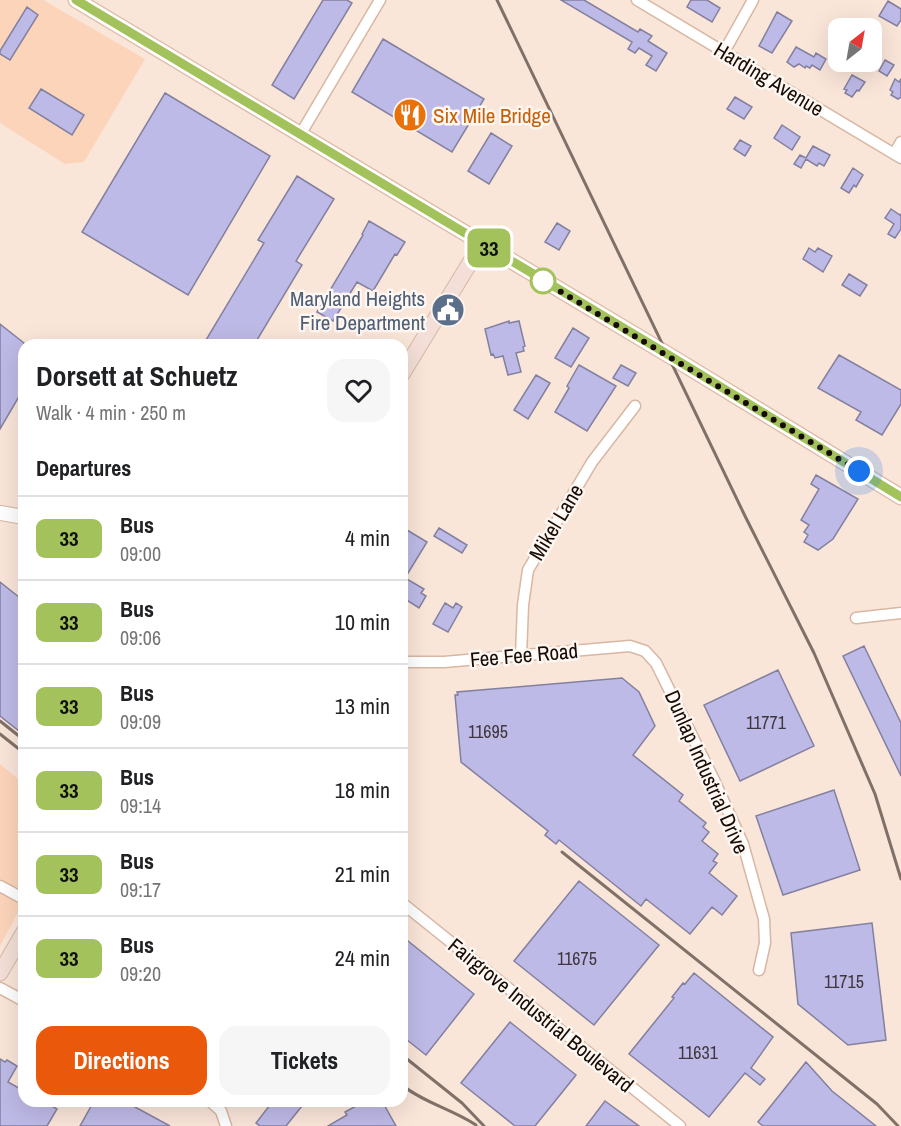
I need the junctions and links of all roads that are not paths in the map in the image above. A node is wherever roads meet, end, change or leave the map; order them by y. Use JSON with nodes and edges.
{"nodes":[{"id":1,"x":76,"y":0,"type":"edge"},
{"id":2,"x":380,"y":0,"type":"edge"},
{"id":3,"x":637,"y":0,"type":"edge"},
{"id":4,"x":753,"y":0,"type":"edge"},
{"id":5,"x":724,"y":52,"type":"junction"},
{"id":6,"x":300,"y":135,"type":"junction"},
{"id":7,"x":901,"y":142,"type":"edge"},
{"id":8,"x":898,"y":156,"type":"edge"},
{"id":9,"x":482,"y":243,"type":"junction"},
{"id":10,"x":408,"y":364,"type":"edge"},
{"id":11,"x":635,"y":406,"type":"dead end"},
{"id":12,"x":901,"y":497,"type":"edge"},
{"id":13,"x":0,"y":513,"type":"edge"},
{"id":14,"x":18,"y":516,"type":"edge"},
{"id":15,"x":901,"y":614,"type":"edge"},
{"id":16,"x":856,"y":618,"type":"dead end"},
{"id":17,"x":645,"y":651,"type":"joint"},
{"id":18,"x":521,"y":654,"type":"junction"},
{"id":19,"x":408,"y":662,"type":"edge"},
{"id":20,"x":0,"y":886,"type":"edge"},
{"id":21,"x":18,"y":896,"type":"edge"},
{"id":22,"x":408,"y":908,"type":"edge"},
{"id":23,"x":18,"y":942,"type":"edge"},
{"id":24,"x":759,"y":970,"type":"dead end"},
{"id":25,"x":0,"y":973,"type":"edge"},
{"id":26,"x":0,"y":988,"type":"edge"},
{"id":27,"x":18,"y":998,"type":"edge"},
{"id":28,"x":217,"y":1107,"type":"edge"},
{"id":29,"x":226,"y":1126,"type":"edge"},
{"id":30,"x":680,"y":1126,"type":"edge"}],
"edges":[{"from":1,"to":6,"type":"main road"},
{"from":2,"to":6,"type":"street"},
{"from":3,"to":5,"type":"street","name":"Harding Avenue"},
{"from":4,"to":5,"type":"street"},
{"from":5,"to":8,"type":"street","name":"Harding Avenue"},
{"from":6,"to":9,"type":"main road"},
{"from":7,"to":8,"type":"street"},
{"from":9,"to":10,"type":"main road"},
{"from":9,"to":12,"type":"main road"},
{"from":11,"to":18,"type":"street","name":"Mikel Lane"},
{"from":13,"to":14,"type":"street"},
{"from":15,"to":16,"type":"street"},
{"from":17,"to":18,"type":"street","name":"Fee Fee Road"},
{"from":17,"to":24,"type":"street","name":"Dunlap Industrial Drive"},
{"from":18,"to":19,"type":"street","name":"Fee Fee Road"},
{"from":20,"to":21,"type":"street"},
{"from":22,"to":30,"type":"street","name":"Fairgrove Industrial Boulevard"},
{"from":23,"to":25,"type":"main road"},
{"from":26,"to":27,"type":"street"},
{"from":28,"to":29,"type":"street"}]}
